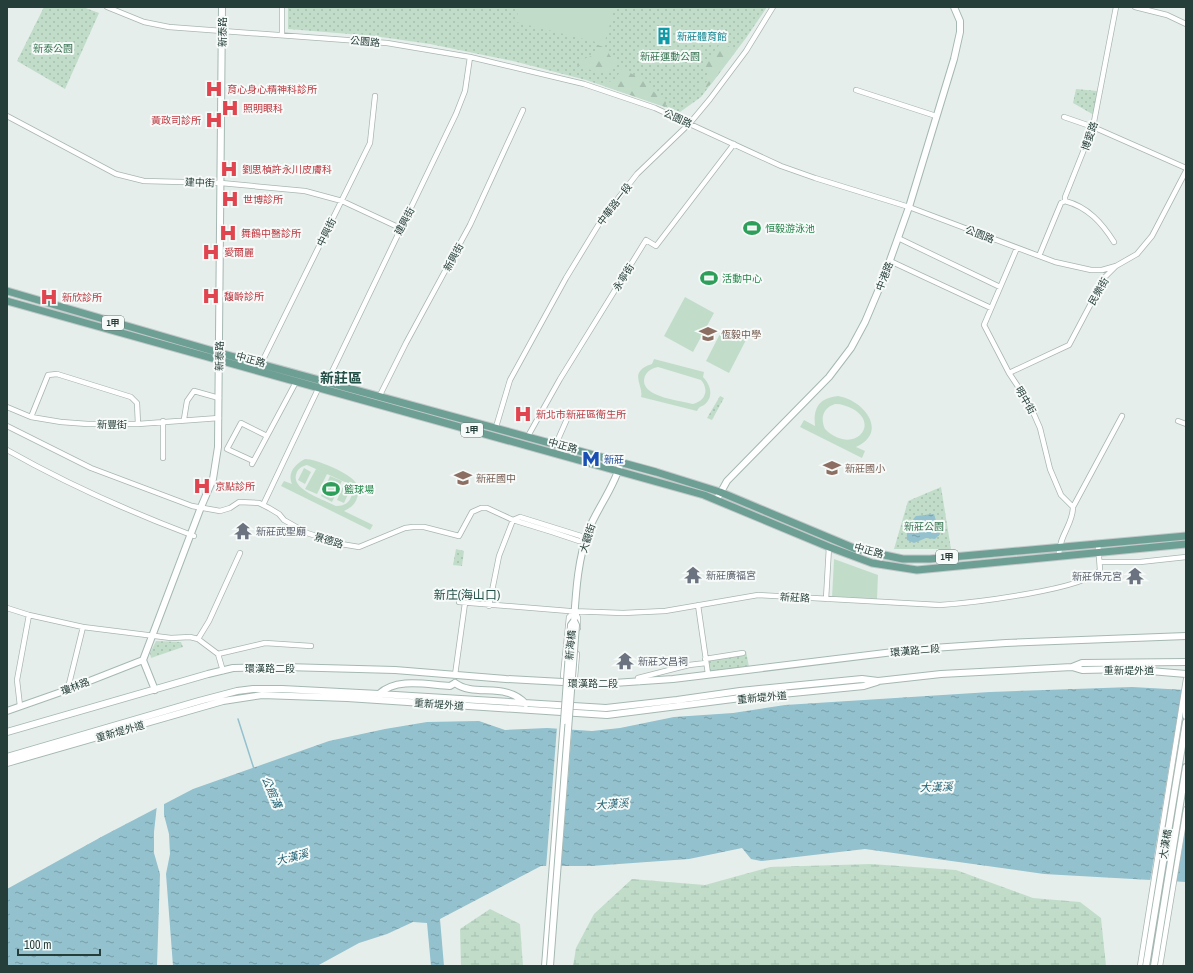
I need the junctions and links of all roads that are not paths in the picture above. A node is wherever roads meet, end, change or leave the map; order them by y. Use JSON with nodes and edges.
{"nodes":[{"id":1,"x":107,"y":7,"type":"edge"},
{"id":2,"x":222,"y":7,"type":"edge"},
{"id":3,"x":282,"y":7,"type":"edge"},
{"id":4,"x":773,"y":7,"type":"edge"},
{"id":5,"x":954,"y":7,"type":"edge"},
{"id":6,"x":1116,"y":7,"type":"edge"},
{"id":7,"x":1135,"y":7,"type":"edge"},
{"id":8,"x":1186,"y":24,"type":"edge"},
{"id":9,"x":222,"y":30,"type":"junction"},
{"id":10,"x":282,"y":35,"type":"junction"},
{"id":11,"x":470,"y":57,"type":"junction"},
{"id":12,"x":856,"y":90,"type":"dead end"},
{"id":13,"x":375,"y":96,"type":"dead end"},
{"id":14,"x":523,"y":110,"type":"dead end"},
{"id":15,"x":7,"y":116,"type":"edge"},
{"id":16,"x":936,"y":116,"type":"junction"},
{"id":17,"x":1064,"y":117,"type":"dead end"},
{"id":18,"x":690,"y":124,"type":"junction"},
{"id":19,"x":1093,"y":127,"type":"junction"},
{"id":20,"x":734,"y":144,"type":"junction"},
{"id":21,"x":1186,"y":170,"type":"edge"},
{"id":22,"x":221,"y":182,"type":"junction"},
{"id":23,"x":342,"y":200,"type":"junction"},
{"id":24,"x":1065,"y":201,"type":"junction"},
{"id":25,"x":909,"y":207,"type":"junction"},
{"id":26,"x":400,"y":228,"type":"junction"},
{"id":27,"x":898,"y":238,"type":"junction"},
{"id":28,"x":1114,"y":242,"type":"dead end"},
{"id":29,"x":1017,"y":248,"type":"junction"},
{"id":30,"x":1039,"y":256,"type":"junction"},
{"id":31,"x":890,"y":261,"type":"junction"},
{"id":32,"x":1116,"y":266,"type":"junction"},
{"id":33,"x":1000,"y":287,"type":"junction"},
{"id":34,"x":7,"y":291,"type":"edge"},
{"id":35,"x":7,"y":300,"type":"edge"},
{"id":36,"x":991,"y":308,"type":"junction"},
{"id":37,"x":219,"y":356,"type":"junction"},
{"id":38,"x":260,"y":364,"type":"junction"},
{"id":39,"x":1009,"y":373,"type":"junction"},
{"id":40,"x":296,"y":382,"type":"junction"},
{"id":41,"x":327,"y":382,"type":"junction"},
{"id":42,"x":319,"y":387,"type":"junction"},
{"id":43,"x":219,"y":398,"type":"junction"},
{"id":44,"x":379,"y":400,"type":"junction"},
{"id":45,"x":7,"y":407,"type":"edge"},
{"id":46,"x":1122,"y":416,"type":"dead end"},
{"id":47,"x":31,"y":417,"type":"junction"},
{"id":48,"x":220,"y":418,"type":"junction"},
{"id":49,"x":567,"y":418,"type":"dead end"},
{"id":50,"x":184,"y":419,"type":"junction"},
{"id":51,"x":163,"y":421,"type":"junction"},
{"id":52,"x":1178,"y":421,"type":"dead end"},
{"id":53,"x":138,"y":424,"type":"junction"},
{"id":54,"x":1186,"y":424,"type":"edge"},
{"id":55,"x":7,"y":426,"type":"edge"},
{"id":56,"x":496,"y":427,"type":"junction"},
{"id":57,"x":267,"y":436,"type":"junction"},
{"id":58,"x":528,"y":436,"type":"junction"},
{"id":59,"x":556,"y":444,"type":"junction"},
{"id":60,"x":7,"y":450,"type":"edge"},
{"id":61,"x":163,"y":458,"type":"dead end"},
{"id":62,"x":621,"y":462,"type":"junction"},
{"id":63,"x":618,"y":471,"type":"junction"},
{"id":64,"x":720,"y":492,"type":"junction"},
{"id":65,"x":717,"y":499,"type":"junction"},
{"id":66,"x":263,"y":504,"type":"junction"},
{"id":67,"x":201,"y":507,"type":"junction"},
{"id":68,"x":1073,"y":507,"type":"junction"},
{"id":69,"x":514,"y":520,"type":"junction"},
{"id":70,"x":192,"y":535,"type":"junction"},
{"id":71,"x":1186,"y":536,"type":"edge"},
{"id":72,"x":585,"y":541,"type":"junction"},
{"id":73,"x":1098,"y":544,"type":"junction"},
{"id":74,"x":1186,"y":544,"type":"edge"},
{"id":75,"x":829,"y":547,"type":"junction"},
{"id":76,"x":1059,"y":547,"type":"junction"},
{"id":77,"x":1099,"y":552,"type":"junction"},
{"id":78,"x":240,"y":554,"type":"dead end"},
{"id":79,"x":1060,"y":555,"type":"junction"},
{"id":80,"x":1186,"y":557,"type":"edge"},
{"id":81,"x":1100,"y":562,"type":"junction"},
{"id":82,"x":826,"y":599,"type":"junction"},
{"id":83,"x":459,"y":602,"type":"dead end"},
{"id":84,"x":465,"y":603,"type":"junction"},
{"id":85,"x":698,"y":605,"type":"junction"},
{"id":86,"x":489,"y":606,"type":"junction"},
{"id":87,"x":7,"y":608,"type":"edge"},
{"id":88,"x":574,"y":611,"type":"junction"},
{"id":89,"x":30,"y":616,"type":"junction"},
{"id":90,"x":574,"y":621,"type":"junction"},
{"id":91,"x":83,"y":627,"type":"junction"},
{"id":92,"x":152,"y":635,"type":"junction"},
{"id":93,"x":1186,"y":636,"type":"edge"},
{"id":94,"x":198,"y":639,"type":"junction"},
{"id":95,"x":311,"y":646,"type":"dead end"},
{"id":96,"x":743,"y":653,"type":"dead end"},
{"id":97,"x":218,"y":654,"type":"junction"},
{"id":98,"x":143,"y":660,"type":"junction"},
{"id":99,"x":706,"y":661,"type":"junction"},
{"id":100,"x":1186,"y":662,"type":"edge"},
{"id":101,"x":1072,"y":667,"type":"junction"},
{"id":102,"x":223,"y":671,"type":"junction"},
{"id":103,"x":708,"y":674,"type":"junction"},
{"id":104,"x":1186,"y":674,"type":"edge"},
{"id":105,"x":455,"y":675,"type":"junction"},
{"id":106,"x":563,"y":676,"type":"dead end"},
{"id":107,"x":576,"y":678,"type":"dead end"},
{"id":108,"x":1186,"y":679,"type":"edge"},
{"id":109,"x":878,"y":681,"type":"junction"},
{"id":110,"x":640,"y":682,"type":"junction"},
{"id":111,"x":455,"y":683,"type":"junction"},
{"id":112,"x":71,"y":688,"type":"junction"},
{"id":113,"x":155,"y":690,"type":"junction"},
{"id":114,"x":379,"y":694,"type":"junction"},
{"id":115,"x":1186,"y":700,"type":"edge"},
{"id":116,"x":526,"y":704,"type":"junction"},
{"id":117,"x":20,"y":706,"type":"junction"},
{"id":118,"x":7,"y":711,"type":"edge"},
{"id":119,"x":1186,"y":716,"type":"edge"},
{"id":120,"x":1186,"y":722,"type":"edge"},
{"id":121,"x":7,"y":732,"type":"edge"},
{"id":122,"x":7,"y":757,"type":"edge"},
{"id":123,"x":7,"y":763,"type":"edge"},
{"id":124,"x":1186,"y":767,"type":"edge"},
{"id":125,"x":1185,"y":780,"type":"edge"},
{"id":126,"x":1186,"y":809,"type":"edge"},
{"id":127,"x":545,"y":966,"type":"edge"},
{"id":128,"x":550,"y":966,"type":"edge"},
{"id":129,"x":1140,"y":966,"type":"edge"},
{"id":130,"x":1146,"y":966,"type":"edge"},
{"id":131,"x":1154,"y":966,"type":"edge"},
{"id":132,"x":1160,"y":966,"type":"edge"}],
"edges":[{"from":1,"to":9,"type":"street","name":"公園路"},
{"from":2,"to":9,"type":"street","name":"新泰路"},
{"from":3,"to":10,"type":"street"},
{"from":4,"to":18,"type":"street","name":"中華路一段"},
{"from":5,"to":16,"type":"street","name":"中港路"},
{"from":6,"to":19,"type":"street","name":"博愛路"},
{"from":7,"to":8,"type":"street"},
{"from":9,"to":10,"type":"street","name":"公園路"},
{"from":9,"to":22,"type":"street","name":"新泰路"},
{"from":10,"to":11,"type":"street","name":"公園路"},
{"from":11,"to":18,"type":"street","name":"公園路"},
{"from":11,"to":26,"type":"street","name":"建興街"},
{"from":12,"to":16,"type":"street"},
{"from":13,"to":23,"type":"street","name":"中興街"},
{"from":14,"to":44,"type":"street","name":"新興街"},
{"from":15,"to":22,"type":"street","name":"建中街"},
{"from":16,"to":25,"type":"street","name":"中港路"},
{"from":17,"to":19,"type":"street"},
{"from":18,"to":20,"type":"street","name":"公園路"},
{"from":18,"to":56,"type":"street","name":"中華路一段"},
{"from":19,"to":21,"type":"street"},
{"from":19,"to":24,"type":"street","name":"博愛路"},
{"from":20,"to":25,"type":"street","name":"公園路"},
{"from":20,"to":58,"type":"street","name":"永寧街"},
{"from":21,"to":32,"type":"street","name":"民樂街"},
{"from":22,"to":23,"type":"street","name":"建中街"},
{"from":22,"to":37,"type":"street","name":"新泰路"},
{"from":23,"to":26,"type":"street","name":"建中街"},
{"from":23,"to":38,"type":"street","name":"中興街"},
{"from":24,"to":28,"type":"street"},
{"from":24,"to":30,"type":"street","name":"博愛路"},
{"from":25,"to":27,"type":"street","name":"中港路"},
{"from":25,"to":29,"type":"street","name":"公園路"},
{"from":26,"to":41,"type":"street","name":"建興街"},
{"from":27,"to":31,"type":"street","name":"中港路"},
{"from":27,"to":33,"type":"street"},
{"from":29,"to":30,"type":"street","name":"公園路"},
{"from":29,"to":33,"type":"street","name":"明中街"},
{"from":30,"to":32,"type":"street","name":"公園路"},
{"from":31,"to":36,"type":"street"},
{"from":31,"to":64,"type":"street","name":"中港路"},
{"from":32,"to":39,"type":"street","name":"民樂街"},
{"from":33,"to":36,"type":"street","name":"明中街"},
{"from":34,"to":37,"type":"main road","name":"中正路","number":"1甲"},
{"from":35,"to":37,"type":"main road","name":"中正路","number":"1甲"},
{"from":36,"to":39,"type":"street","name":"明中街"},
{"from":37,"to":38,"type":"main road","name":"中正路","number":"1甲"},
{"from":37,"to":40,"type":"main road","name":"中正路","number":"1甲"},
{"from":37,"to":43,"type":"street","name":"新泰路"},
{"from":38,"to":41,"type":"main road","name":"中正路","number":"1甲"},
{"from":39,"to":68,"type":"street","name":"明中街"},
{"from":40,"to":42,"type":"main road","name":"中正路","number":"1甲"},
{"from":40,"to":57,"type":"street"},
{"from":41,"to":44,"type":"main road","name":"中正路","number":"1甲"},
{"from":42,"to":44,"type":"main road","name":"中正路","number":"1甲"},
{"from":42,"to":66,"type":"street"},
{"from":43,"to":48,"type":"street","name":"新泰路"},
{"from":43,"to":50,"type":"street"},
{"from":44,"to":56,"type":"main road","name":"中正路","number":"1甲"},
{"from":44,"to":63,"type":"main road","name":"中正路","number":"1甲"},
{"from":45,"to":47,"type":"street","name":"新豐街"},
{"from":46,"to":68,"type":"street"},
{"from":47,"to":53,"type":"street","name":"新豐街"},
{"from":47,"to":53,"type":"street"},
{"from":48,"to":50,"type":"street","name":"新豐街"},
{"from":48,"to":67,"type":"street","name":"新泰路"},
{"from":49,"to":59,"type":"street"},
{"from":50,"to":51,"type":"street","name":"新豐街"},
{"from":51,"to":53,"type":"street","name":"新豐街"},
{"from":51,"to":61,"type":"street"},
{"from":52,"to":54,"type":"street"},
{"from":55,"to":67,"type":"street","name":"景德路"},
{"from":56,"to":58,"type":"main road","name":"中正路","number":"1甲"},
{"from":57,"to":57,"type":"street"},
{"from":58,"to":59,"type":"main road","name":"中正路","number":"1甲"},
{"from":59,"to":62,"type":"main road","name":"中正路","number":"1甲"},
{"from":60,"to":70,"type":"street"},
{"from":62,"to":63,"type":"street","name":"大觀街"},
{"from":62,"to":64,"type":"main road","name":"中正路","number":"1甲"},
{"from":63,"to":65,"type":"main road","name":"中正路","number":"1甲"},
{"from":63,"to":72,"type":"street","name":"大觀街"},
{"from":64,"to":65,"type":"street","name":"中港路"},
{"from":64,"to":76,"type":"main road","name":"中正路","number":"1甲"},
{"from":65,"to":75,"type":"main road","name":"中正路","number":"1甲"},
{"from":66,"to":67,"type":"street","name":"景德路"},
{"from":66,"to":69,"type":"street","name":"景德路"},
{"from":67,"to":70,"type":"street","name":"新泰路"},
{"from":68,"to":76,"type":"street"},
{"from":69,"to":72,"type":"street","name":"景德路"},
{"from":69,"to":86,"type":"street"},
{"from":70,"to":92,"type":"street","name":"新泰路"},
{"from":71,"to":73,"type":"main road","name":"中正路","number":"1甲"},
{"from":72,"to":88,"type":"street","name":"大觀街"},
{"from":73,"to":76,"type":"main road","name":"中正路","number":"1甲"},
{"from":73,"to":77,"type":"street"},
{"from":74,"to":77,"type":"main road","name":"中正路","number":"1甲"},
{"from":75,"to":79,"type":"main road","name":"中正路","number":"1甲"},
{"from":75,"to":82,"type":"street"},
{"from":76,"to":79,"type":"street"},
{"from":77,"to":79,"type":"main road","name":"中正路","number":"1甲"},
{"from":77,"to":81,"type":"street"},
{"from":78,"to":94,"type":"street"},
{"from":80,"to":81,"type":"street"},
{"from":81,"to":82,"type":"street","name":"新莊路"},
{"from":82,"to":85,"type":"street","name":"新莊路"},
{"from":83,"to":84,"type":"street","name":"新莊路"},
{"from":84,"to":86,"type":"street","name":"新莊路"},
{"from":84,"to":105,"type":"street"},
{"from":85,"to":88,"type":"street","name":"新莊路"},
{"from":85,"to":99,"type":"street"},
{"from":86,"to":88,"type":"street","name":"新莊路"},
{"from":87,"to":89,"type":"street"},
{"from":88,"to":90,"type":"street","name":"大觀街"},
{"from":88,"to":106,"type":"street","name":"大觀街"},
{"from":88,"to":107,"type":"street","name":"大觀街"},
{"from":89,"to":91,"type":"street"},
{"from":89,"to":117,"type":"street"},
{"from":90,"to":127,"type":"street","name":"新海橋","bridge":true},
{"from":90,"to":128,"type":"street","name":"新海橋","bridge":true},
{"from":91,"to":92,"type":"street"},
{"from":91,"to":112,"type":"street"},
{"from":92,"to":94,"type":"street"},
{"from":92,"to":98,"type":"street","name":"新泰路"},
{"from":93,"to":103,"type":"street","name":"環漢路二段"},
{"from":94,"to":97,"type":"street"},
{"from":95,"to":97,"type":"street"},
{"from":96,"to":99,"type":"street"},
{"from":97,"to":102,"type":"street"},
{"from":98,"to":112,"type":"street","name":"瓊林路"},
{"from":98,"to":113,"type":"street"},
{"from":99,"to":103,"type":"street"},
{"from":99,"to":110,"type":"street"},
{"from":100,"to":101,"type":"street","name":"重新堤外道"},
{"from":101,"to":104,"type":"street","name":"重新堤外道"},
{"from":101,"to":109,"type":"street","name":"重新堤外道"},
{"from":102,"to":105,"type":"street","name":"環漢路二段"},
{"from":102,"to":113,"type":"street","name":"環漢路二段"},
{"from":103,"to":110,"type":"street","name":"環漢路二段"},
{"from":105,"to":110,"type":"street","name":"環漢路二段"},
{"from":105,"to":111,"type":"street"},
{"from":108,"to":129,"type":"street"},
{"from":109,"to":116,"type":"street","name":"重新堤外道"},
{"from":109,"to":123,"type":"street","name":"重新堤外道"},
{"from":111,"to":114,"type":"street"},
{"from":111,"to":116,"type":"street"},
{"from":112,"to":117,"type":"street","name":"瓊林路"},
{"from":113,"to":121,"type":"street","name":"環漢路二段"},
{"from":114,"to":116,"type":"street","name":"重新堤外道"},
{"from":114,"to":122,"type":"street","name":"重新堤外道"},
{"from":115,"to":119,"type":"street"},
{"from":117,"to":118,"type":"street","name":"瓊林路"},
{"from":120,"to":130,"type":"street","name":"大漢橋"},
{"from":124,"to":125,"type":"street","name":"大漢橋"},
{"from":125,"to":131,"type":"street","name":"大漢橋"},
{"from":126,"to":132,"type":"street"}]}
